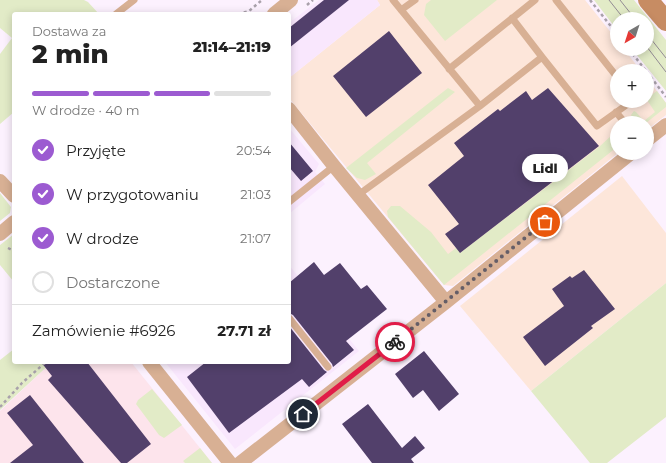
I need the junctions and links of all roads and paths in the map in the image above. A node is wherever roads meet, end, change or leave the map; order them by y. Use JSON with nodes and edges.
{"nodes":[{"id":1,"x":134,"y":0,"type":"edge"},
{"id":2,"x":262,"y":0,"type":"edge"},
{"id":3,"x":291,"y":0,"type":"edge"},
{"id":4,"x":393,"y":0,"type":"edge"},
{"id":5,"x":415,"y":0,"type":"edge"},
{"id":6,"x":535,"y":0,"type":"edge"},
{"id":7,"x":556,"y":0,"type":"edge"},
{"id":8,"x":590,"y":0,"type":"edge"},
{"id":9,"x":648,"y":0,"type":"edge"},
{"id":10,"x":401,"y":10,"type":"junction"},
{"id":11,"x":119,"y":12,"type":"edge"},
{"id":12,"x":245,"y":12,"type":"edge"},
{"id":13,"x":276,"y":12,"type":"edge"},
{"id":14,"x":512,"y":18,"type":"junction"},
{"id":15,"x":666,"y":21,"type":"edge"},
{"id":16,"x":610,"y":25,"type":"edge"},
{"id":17,"x":542,"y":57,"type":"junction"},
{"id":18,"x":610,"y":68,"type":"edge"},
{"id":19,"x":449,"y":69,"type":"junction"},
{"id":20,"x":654,"y":82,"type":"edge"},
{"id":21,"x":666,"y":96,"type":"edge"},
{"id":22,"x":480,"y":106,"type":"junction"},
{"id":23,"x":622,"y":108,"type":"edge"},
{"id":24,"x":291,"y":112,"type":"edge"},
{"id":25,"x":616,"y":112,"type":"junction"},
{"id":26,"x":619,"y":116,"type":"edge"},
{"id":27,"x":666,"y":125,"type":"edge"},
{"id":28,"x":654,"y":134,"type":"edge"},
{"id":29,"x":622,"y":160,"type":"edge"},
{"id":30,"x":334,"y":166,"type":"junction"},
{"id":31,"x":0,"y":181,"type":"edge"},
{"id":32,"x":12,"y":194,"type":"edge"},
{"id":33,"x":358,"y":195,"type":"junction"},
{"id":34,"x":291,"y":200,"type":"edge"},
{"id":35,"x":12,"y":224,"type":"edge"},
{"id":36,"x":0,"y":234,"type":"edge"},
{"id":37,"x":446,"y":302,"type":"junction"},
{"id":38,"x":291,"y":321,"type":"edge"},
{"id":39,"x":44,"y":364,"type":"edge"},
{"id":40,"x":151,"y":364,"type":"edge"},
{"id":41,"x":328,"y":367,"type":"dead end"},
{"id":42,"x":0,"y":407,"type":"edge"},
{"id":43,"x":230,"y":463,"type":"edge"},
{"id":44,"x":240,"y":463,"type":"edge"}],
"edges":[{"from":1,"to":11,"type":"lane"},
{"from":2,"to":12,"type":"path"},
{"from":3,"to":13,"type":"street"},
{"from":4,"to":10,"type":"lane"},
{"from":5,"to":10,"type":"lane"},
{"from":6,"to":14,"type":"lane"},
{"from":7,"to":18,"type":"lane"},
{"from":8,"to":16,"type":"path"},
{"from":9,"to":15,"type":"street"},
{"from":10,"to":19,"type":"lane"},
{"from":14,"to":17,"type":"lane"},
{"from":14,"to":19,"type":"lane"},
{"from":17,"to":22,"type":"lane"},
{"from":17,"to":25,"type":"lane"},
{"from":19,"to":22,"type":"lane"},
{"from":20,"to":21,"type":"path"},
{"from":22,"to":33,"type":"lane"},
{"from":23,"to":25,"type":"lane"},
{"from":24,"to":30,"type":"street"},
{"from":25,"to":26,"type":"lane"},
{"from":27,"to":28,"type":"street"},
{"from":29,"to":37,"type":"street"},
{"from":30,"to":33,"type":"street"},
{"from":30,"to":34,"type":"lane"},
{"from":31,"to":32,"type":"street"},
{"from":33,"to":37,"type":"street"},
{"from":35,"to":36,"type":"street"},
{"from":37,"to":44,"type":"street"},
{"from":38,"to":41,"type":"lane"},
{"from":39,"to":42,"type":"path"},
{"from":40,"to":43,"type":"street"}]}
